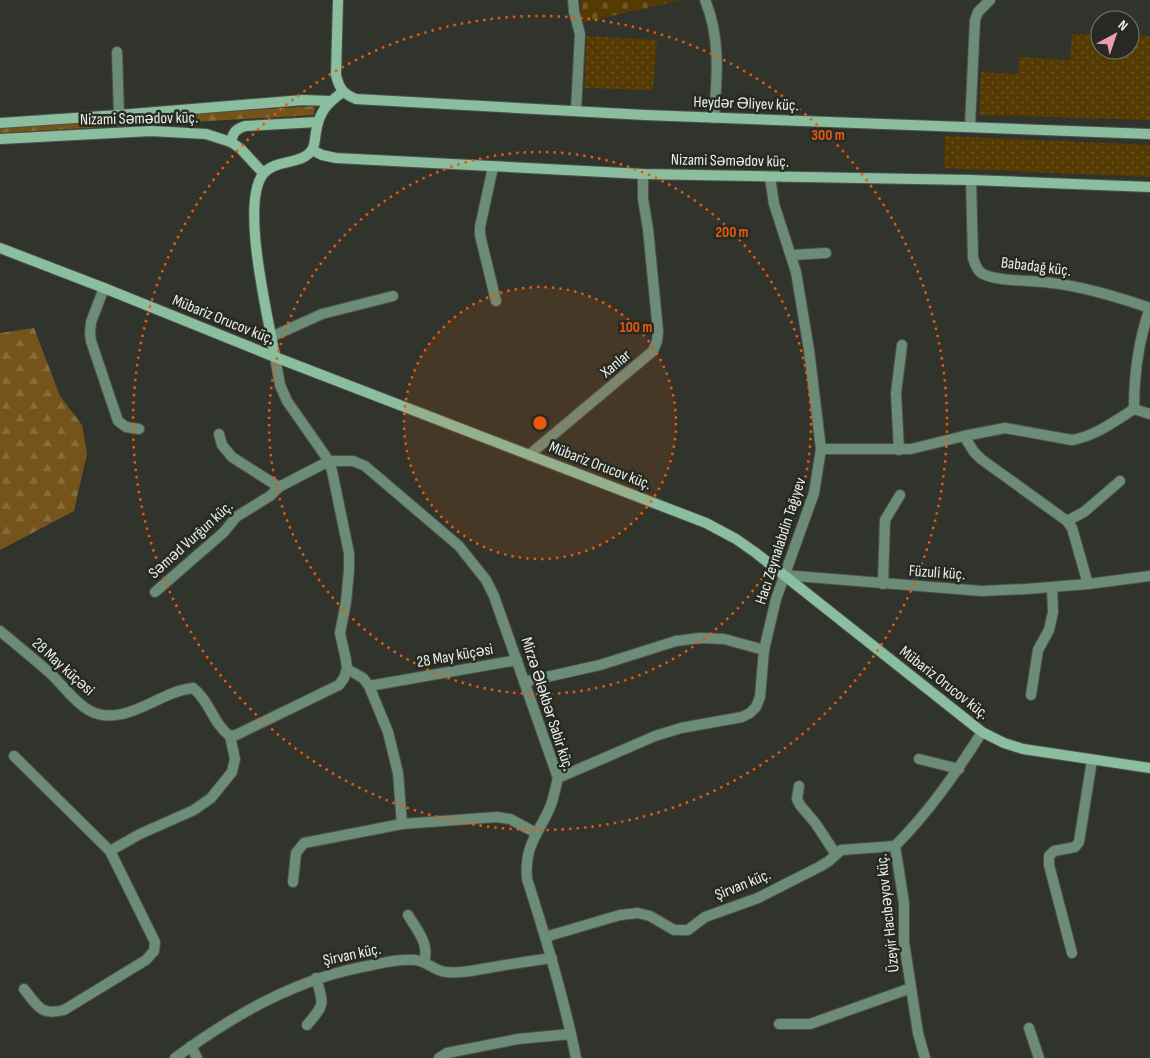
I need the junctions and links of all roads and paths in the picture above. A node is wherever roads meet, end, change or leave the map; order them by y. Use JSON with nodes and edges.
{"nodes":[{"id":1,"x":338,"y":0,"type":"edge"},
{"id":2,"x":573,"y":0,"type":"edge"},
{"id":3,"x":705,"y":0,"type":"edge"},
{"id":4,"x":990,"y":0,"type":"edge"},
{"id":5,"x":117,"y":52,"type":"dead end"},
{"id":6,"x":343,"y":92,"type":"junction"},
{"id":7,"x":330,"y":101,"type":"junction"},
{"id":8,"x":576,"y":112,"type":"junction"},
{"id":9,"x":120,"y":115,"type":"junction"},
{"id":10,"x":714,"y":118,"type":"junction"},
{"id":11,"x":318,"y":122,"type":"junction"},
{"id":12,"x":0,"y":123,"type":"edge"},
{"id":13,"x":970,"y":126,"type":"junction"},
{"id":14,"x":1150,"y":134,"type":"edge"},
{"id":15,"x":0,"y":139,"type":"edge"},
{"id":16,"x":231,"y":142,"type":"junction"},
{"id":17,"x":312,"y":150,"type":"junction"},
{"id":18,"x":493,"y":167,"type":"junction"},
{"id":19,"x":263,"y":173,"type":"junction"},
{"id":20,"x":643,"y":174,"type":"junction"},
{"id":21,"x":770,"y":177,"type":"junction"},
{"id":22,"x":971,"y":180,"type":"junction"},
{"id":23,"x":1150,"y":187,"type":"edge"},
{"id":24,"x":0,"y":248,"type":"edge"},
{"id":25,"x":826,"y":253,"type":"dead end"},
{"id":26,"x":792,"y":255,"type":"junction"},
{"id":27,"x":104,"y":288,"type":"junction"},
{"id":28,"x":392,"y":296,"type":"dead end"},
{"id":29,"x":496,"y":301,"type":"dead end"},
{"id":30,"x":1150,"y":308,"type":"edge"},
{"id":31,"x":272,"y":337,"type":"junction"},
{"id":32,"x":902,"y":345,"type":"dead end"},
{"id":33,"x":275,"y":357,"type":"junction"},
{"id":34,"x":1134,"y":410,"type":"junction"},
{"id":35,"x":1150,"y":414,"type":"edge"},
{"id":36,"x":139,"y":429,"type":"dead end"},
{"id":37,"x":219,"y":434,"type":"dead end"},
{"id":38,"x":964,"y":436,"type":"junction"},
{"id":39,"x":821,"y":449,"type":"junction"},
{"id":40,"x":899,"y":450,"type":"junction"},
{"id":41,"x":529,"y":455,"type":"junction"},
{"id":42,"x":328,"y":461,"type":"junction"},
{"id":43,"x":1120,"y":481,"type":"dead end"},
{"id":44,"x":279,"y":487,"type":"junction"},
{"id":45,"x":900,"y":495,"type":"dead end"},
{"id":46,"x":1067,"y":521,"type":"junction"},
{"id":47,"x":783,"y":575,"type":"junction"},
{"id":48,"x":1150,"y":576,"type":"edge"},
{"id":49,"x":883,"y":584,"type":"junction"},
{"id":50,"x":1088,"y":584,"type":"junction"},
{"id":51,"x":1052,"y":587,"type":"junction"},
{"id":52,"x":155,"y":592,"type":"dead end"},
{"id":53,"x":0,"y":632,"type":"edge"},
{"id":54,"x":764,"y":650,"type":"junction"},
{"id":55,"x":517,"y":660,"type":"junction"},
{"id":56,"x":347,"y":669,"type":"junction"},
{"id":57,"x":524,"y":682,"type":"junction"},
{"id":58,"x":369,"y":686,"type":"junction"},
{"id":59,"x":1030,"y":695,"type":"dead end"},
{"id":60,"x":982,"y":732,"type":"junction"},
{"id":61,"x":230,"y":736,"type":"junction"},
{"id":62,"x":14,"y":756,"type":"dead end"},
{"id":63,"x":920,"y":759,"type":"dead end"},
{"id":64,"x":1092,"y":760,"type":"junction"},
{"id":65,"x":1150,"y":768,"type":"edge"},
{"id":66,"x":959,"y":769,"type":"junction"},
{"id":67,"x":558,"y":778,"type":"junction"},
{"id":68,"x":799,"y":786,"type":"dead end"},
{"id":69,"x":402,"y":824,"type":"junction"},
{"id":70,"x":536,"y":833,"type":"junction"},
{"id":71,"x":895,"y":846,"type":"junction"},
{"id":72,"x":110,"y":851,"type":"junction"},
{"id":73,"x":835,"y":853,"type":"junction"},
{"id":74,"x":293,"y":882,"type":"dead end"},
{"id":75,"x":408,"y":915,"type":"dead end"},
{"id":76,"x":545,"y":937,"type":"junction"},
{"id":77,"x":1072,"y":953,"type":"dead end"},
{"id":78,"x":552,"y":958,"type":"junction"},
{"id":79,"x":424,"y":962,"type":"junction"},
{"id":80,"x":316,"y":978,"type":"junction"},
{"id":81,"x":911,"y":988,"type":"junction"},
{"id":82,"x":24,"y":989,"type":"dead end"},
{"id":83,"x":779,"y":1024,"type":"dead end"},
{"id":84,"x":307,"y":1025,"type":"dead end"},
{"id":85,"x":1029,"y":1028,"type":"dead end"},
{"id":86,"x":571,"y":1034,"type":"junction"},
{"id":87,"x":191,"y":1046,"type":"junction"},
{"id":88,"x":175,"y":1058,"type":"edge"},
{"id":89,"x":197,"y":1058,"type":"edge"},
{"id":90,"x":439,"y":1058,"type":"edge"},
{"id":91,"x":576,"y":1058,"type":"edge"},
{"id":92,"x":925,"y":1058,"type":"edge"},
{"id":93,"x":1039,"y":1058,"type":"edge"}],
"edges":[{"from":1,"to":6,"type":"street"},
{"from":2,"to":8,"type":"street"},
{"from":3,"to":10,"type":"street"},
{"from":4,"to":13,"type":"street"},
{"from":5,"to":9,"type":"street"},
{"from":6,"to":7,"type":"street"},
{"from":6,"to":8,"type":"street","name":"Heydər Əliyev küç."},
{"from":7,"to":9,"type":"street"},
{"from":7,"to":11,"type":"street"},
{"from":8,"to":10,"type":"street","name":"Heydər Əliyev küç."},
{"from":9,"to":12,"type":"street"},
{"from":10,"to":13,"type":"street","name":"Heydər Əliyev küç."},
{"from":11,"to":16,"type":"street"},
{"from":11,"to":17,"type":"street"},
{"from":13,"to":14,"type":"street","name":"Heydər Əliyev küç."},
{"from":15,"to":16,"type":"street","name":"Nizami Səmədov küç."},
{"from":16,"to":19,"type":"street","name":"Nizami Səmədov küç."},
{"from":17,"to":18,"type":"street","name":"Nizami Səmədov küç."},
{"from":17,"to":19,"type":"street"},
{"from":18,"to":20,"type":"street","name":"Nizami Səmədov küç."},
{"from":18,"to":29,"type":"street"},
{"from":19,"to":31,"type":"street"},
{"from":20,"to":21,"type":"street","name":"Nizami Səmədov küç."},
{"from":20,"to":41,"type":"street","name":"Xanlar"},
{"from":21,"to":22,"type":"street","name":"Nizami Səmədov küç."},
{"from":21,"to":26,"type":"street","name":"Hacı Zeynalabdin Tağıyev"},
{"from":22,"to":23,"type":"street","name":"Nizami Səmədov küç."},
{"from":22,"to":30,"type":"street","name":"Babadağ küç."},
{"from":24,"to":27,"type":"street","name":"Mübariz Orucov küç."},
{"from":25,"to":26,"type":"street"},
{"from":26,"to":39,"type":"street","name":"Hacı Zeynalabdin Tağıyev"},
{"from":27,"to":33,"type":"street","name":"Mübariz Orucov küç."},
{"from":27,"to":36,"type":"street"},
{"from":28,"to":31,"type":"street"},
{"from":30,"to":34,"type":"street"},
{"from":31,"to":33,"type":"street"},
{"from":32,"to":40,"type":"street"},
{"from":33,"to":41,"type":"street","name":"Mübariz Orucov küç."},
{"from":33,"to":42,"type":"street"},
{"from":34,"to":35,"type":"street"},
{"from":34,"to":38,"type":"street"},
{"from":37,"to":44,"type":"street"},
{"from":38,"to":40,"type":"street"},
{"from":38,"to":46,"type":"street"},
{"from":39,"to":40,"type":"street"},
{"from":39,"to":47,"type":"street","name":"Hacı Zeynalabdin Tağıyev"},
{"from":41,"to":47,"type":"street","name":"Mübariz Orucov küç."},
{"from":42,"to":44,"type":"street","name":"Səməd Vurğun küç."},
{"from":42,"to":55,"type":"street","name":"Mirzə Ələkbər Sabir küç."},
{"from":42,"to":56,"type":"street"},
{"from":43,"to":46,"type":"street"},
{"from":44,"to":52,"type":"street","name":"Səməd Vurğun küç."},
{"from":45,"to":49,"type":"street"},
{"from":46,"to":50,"type":"street"},
{"from":47,"to":49,"type":"street","name":"Füzuli küç."},
{"from":47,"to":54,"type":"street","name":"Hacı Zeynalabdin Tağıyev"},
{"from":47,"to":60,"type":"street","name":"Mübariz Orucov küç."},
{"from":48,"to":50,"type":"street","name":"Füzuli küç."},
{"from":49,"to":51,"type":"street","name":"Füzuli küç."},
{"from":50,"to":51,"type":"street","name":"Füzuli küç."},
{"from":51,"to":59,"type":"street"},
{"from":53,"to":61,"type":"street","name":"28 May küçəsi"},
{"from":54,"to":57,"type":"street"},
{"from":54,"to":67,"type":"street","name":"Hacı Zeynalabdin Tağıyev"},
{"from":55,"to":57,"type":"street","name":"Mirzə Ələkbər Sabir küç."},
{"from":55,"to":58,"type":"street","name":"28 May küçəsi"},
{"from":56,"to":58,"type":"street"},
{"from":56,"to":61,"type":"street"},
{"from":57,"to":67,"type":"street","name":"Mirzə Ələkbər Sabir küç."},
{"from":58,"to":69,"type":"street"},
{"from":60,"to":64,"type":"street","name":"Mübariz Orucov küç."},
{"from":60,"to":66,"type":"street","name":"Üzeyir Hacıbəyov küç."},
{"from":61,"to":72,"type":"street","name":"28 May küçəsi"},
{"from":62,"to":72,"type":"street"},
{"from":63,"to":66,"type":"street"},
{"from":64,"to":65,"type":"street","name":"Mübariz Orucov küç."},
{"from":64,"to":77,"type":"street"},
{"from":66,"to":71,"type":"street","name":"Üzeyir Hacıbəyov küç."},
{"from":67,"to":70,"type":"street","name":"Mirzə Ələkbər Sabir küç."},
{"from":68,"to":73,"type":"street"},
{"from":69,"to":70,"type":"street"},
{"from":69,"to":74,"type":"street"},
{"from":70,"to":76,"type":"street","name":"Mirzə Ələkbər Sabir küç."},
{"from":71,"to":73,"type":"street","name":"Şirvan küç."},
{"from":71,"to":81,"type":"street","name":"Üzeyir Hacıbəyov küç."},
{"from":72,"to":82,"type":"street"},
{"from":73,"to":76,"type":"street","name":"Şirvan küç."},
{"from":75,"to":79,"type":"street"},
{"from":76,"to":78,"type":"street","name":"Mirzə Ələkbər Sabir küç."},
{"from":78,"to":79,"type":"street","name":"Şirvan küç."},
{"from":78,"to":86,"type":"street","name":"Mirzə Ələkbər Sabir küç."},
{"from":79,"to":80,"type":"street","name":"Şirvan küç."},
{"from":80,"to":84,"type":"street"},
{"from":80,"to":87,"type":"street","name":"Şirvan küç."},
{"from":81,"to":83,"type":"street"},
{"from":81,"to":92,"type":"street","name":"Üzeyir Hacıbəyov küç."},
{"from":85,"to":93,"type":"street"},
{"from":86,"to":90,"type":"street"},
{"from":86,"to":91,"type":"street","name":"Mirzə Ələkbər Sabir küç."},
{"from":87,"to":88,"type":"street","name":"Şirvan küç."},
{"from":87,"to":89,"type":"street"}]}
